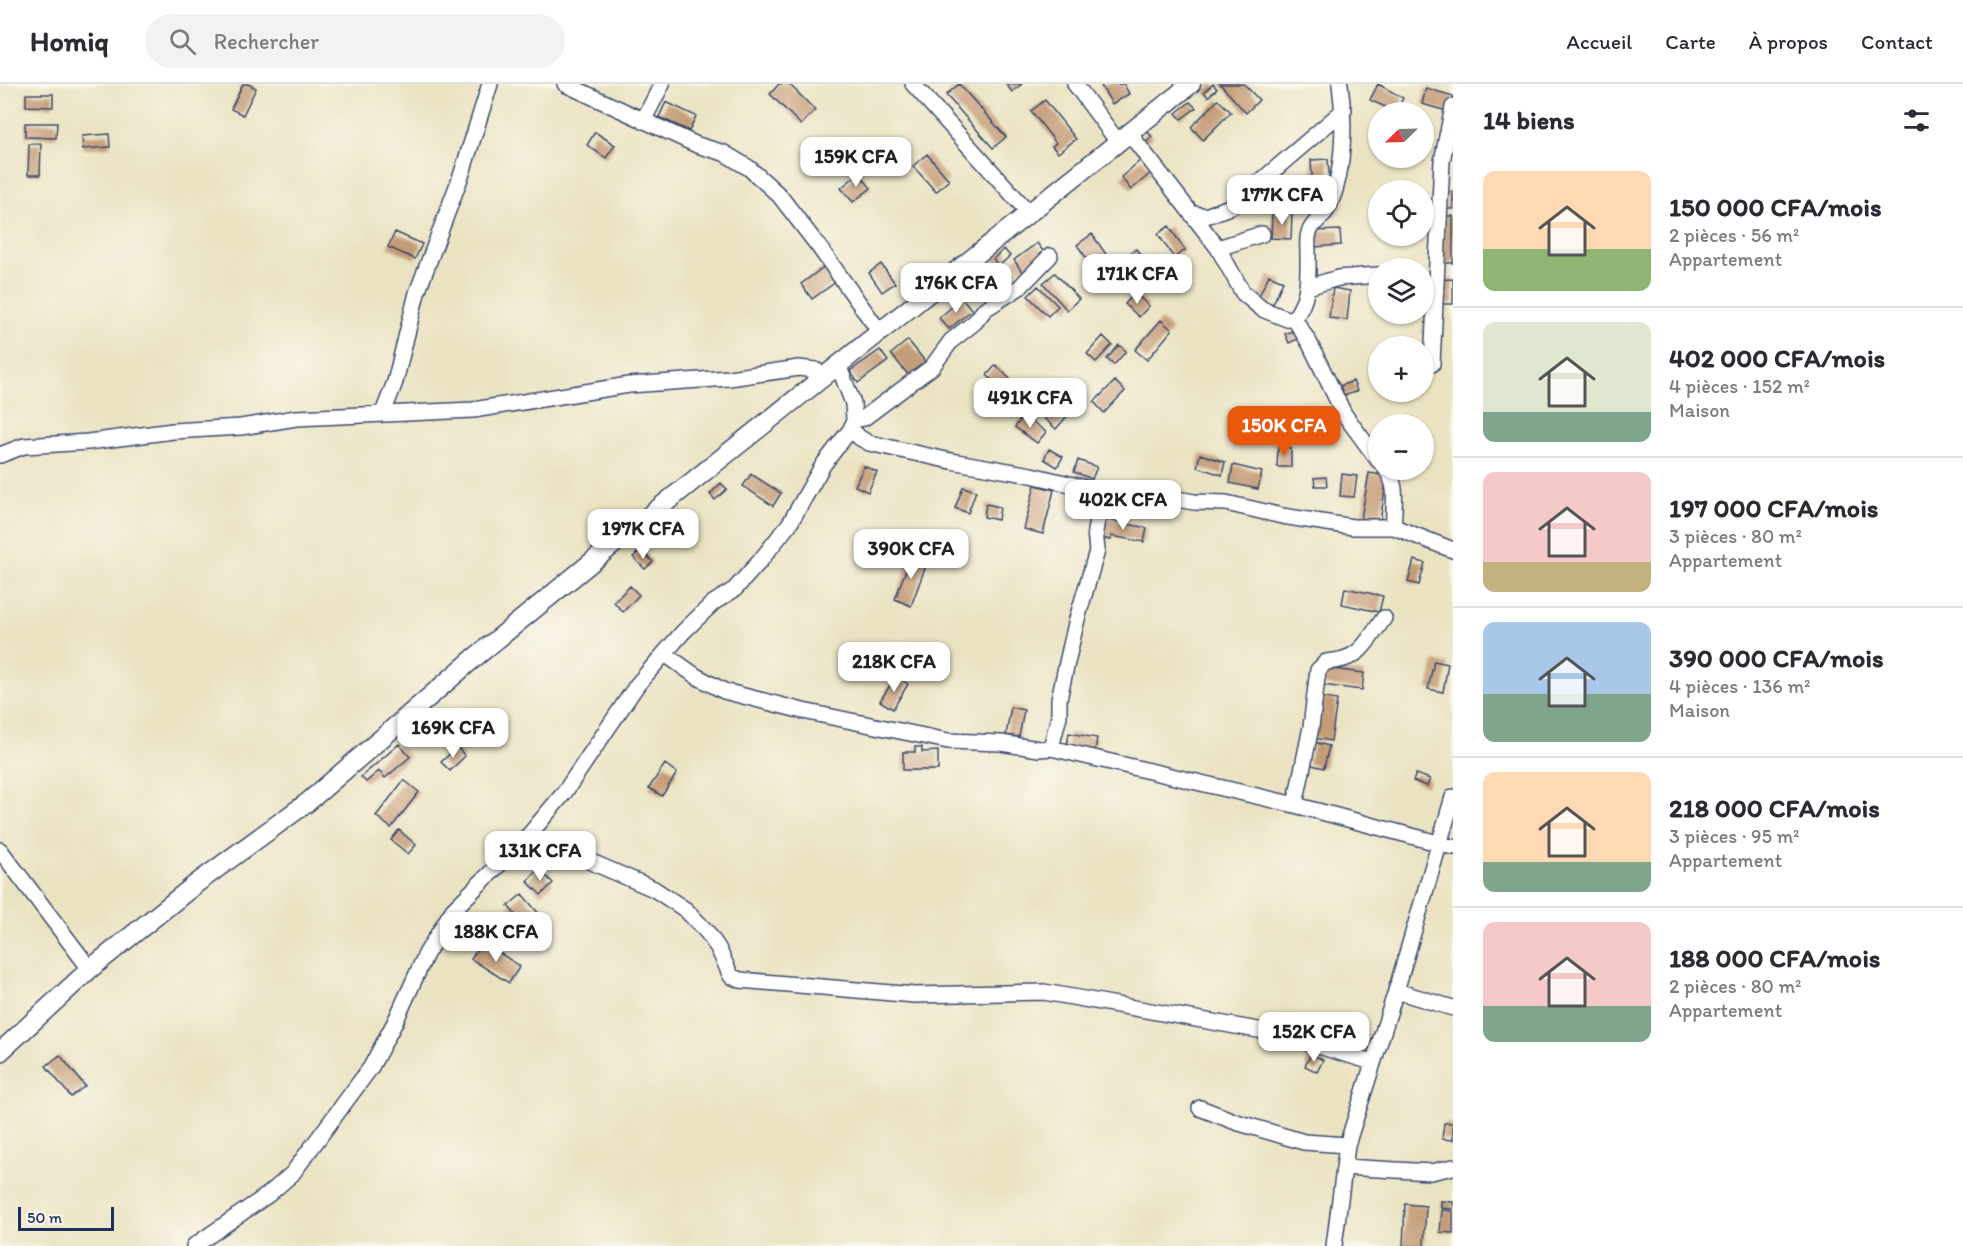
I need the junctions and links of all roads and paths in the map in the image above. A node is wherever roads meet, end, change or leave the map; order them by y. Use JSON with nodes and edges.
{"nodes":[{"id":1,"x":490,"y":84,"type":"edge"},
{"id":2,"x":565,"y":84,"type":"edge"},
{"id":3,"x":662,"y":84,"type":"edge"},
{"id":4,"x":913,"y":84,"type":"edge"},
{"id":5,"x":1075,"y":84,"type":"edge"},
{"id":6,"x":1191,"y":84,"type":"edge"},
{"id":7,"x":1340,"y":84,"type":"edge"},
{"id":8,"x":1453,"y":107,"type":"edge"},
{"id":9,"x":1344,"y":110,"type":"junction"},
{"id":10,"x":643,"y":121,"type":"junction"},
{"id":11,"x":1123,"y":137,"type":"junction"},
{"id":12,"x":1447,"y":161,"type":"edge"},
{"id":13,"x":1029,"y":213,"type":"junction"},
{"id":14,"x":1193,"y":214,"type":"junction"},
{"id":15,"x":1262,"y":234,"type":"dead end"},
{"id":16,"x":1218,"y":248,"type":"junction"},
{"id":17,"x":1050,"y":256,"type":"dead end"},
{"id":18,"x":1432,"y":258,"type":"edge"},
{"id":19,"x":1368,"y":276,"type":"edge"},
{"id":20,"x":1308,"y":287,"type":"junction"},
{"id":21,"x":1294,"y":318,"type":"junction"},
{"id":22,"x":879,"y":331,"type":"junction"},
{"id":23,"x":832,"y":371,"type":"junction"},
{"id":24,"x":383,"y":413,"type":"junction"},
{"id":25,"x":852,"y":424,"type":"junction"},
{"id":26,"x":1368,"y":446,"type":"edge"},
{"id":27,"x":0,"y":455,"type":"edge"},
{"id":28,"x":1393,"y":480,"type":"edge"},
{"id":29,"x":1116,"y":495,"type":"junction"},
{"id":30,"x":1395,"y":527,"type":"junction"},
{"id":31,"x":1453,"y":550,"type":"edge"},
{"id":32,"x":1384,"y":618,"type":"dead end"},
{"id":33,"x":665,"y":654,"type":"junction"},
{"id":34,"x":1051,"y":748,"type":"junction"},
{"id":35,"x":1453,"y":797,"type":"edge"},
{"id":36,"x":1295,"y":805,"type":"junction"},
{"id":37,"x":529,"y":835,"type":"junction"},
{"id":38,"x":1446,"y":845,"type":"edge"},
{"id":39,"x":0,"y":850,"type":"edge"},
{"id":40,"x":90,"y":969,"type":"junction"},
{"id":41,"x":1396,"y":991,"type":"junction"},
{"id":42,"x":1453,"y":1008,"type":"edge"},
{"id":43,"x":0,"y":1052,"type":"edge"},
{"id":44,"x":1372,"y":1062,"type":"junction"},
{"id":45,"x":1200,"y":1108,"type":"dead end"},
{"id":46,"x":1347,"y":1144,"type":"junction"},
{"id":47,"x":1344,"y":1167,"type":"junction"},
{"id":48,"x":1453,"y":1167,"type":"edge"},
{"id":49,"x":1339,"y":1243,"type":"edge"},
{"id":50,"x":196,"y":1245,"type":"edge"}],
"edges":[{"from":1,"to":24,"type":"street"},
{"from":2,"to":10,"type":"street"},
{"from":3,"to":10,"type":"street"},
{"from":4,"to":13,"type":"street"},
{"from":5,"to":11,"type":"street"},
{"from":6,"to":11,"type":"street"},
{"from":7,"to":9,"type":"street"},
{"from":8,"to":12,"type":"street"},
{"from":9,"to":14,"type":"street"},
{"from":9,"to":20,"type":"street"},
{"from":10,"to":22,"type":"street"},
{"from":11,"to":13,"type":"street"},
{"from":11,"to":14,"type":"street"},
{"from":12,"to":18,"type":"street"},
{"from":13,"to":22,"type":"street"},
{"from":14,"to":16,"type":"street"},
{"from":15,"to":16,"type":"street"},
{"from":16,"to":21,"type":"street"},
{"from":17,"to":25,"type":"street"},
{"from":19,"to":20,"type":"street"},
{"from":20,"to":21,"type":"street"},
{"from":21,"to":26,"type":"street"},
{"from":22,"to":23,"type":"street"},
{"from":23,"to":24,"type":"street"},
{"from":23,"to":25,"type":"street"},
{"from":23,"to":40,"type":"street"},
{"from":24,"to":27,"type":"street"},
{"from":25,"to":29,"type":"street"},
{"from":25,"to":33,"type":"street"},
{"from":28,"to":30,"type":"street"},
{"from":29,"to":30,"type":"street"},
{"from":29,"to":34,"type":"street"},
{"from":30,"to":31,"type":"street"},
{"from":32,"to":36,"type":"street"},
{"from":33,"to":34,"type":"street"},
{"from":33,"to":37,"type":"street"},
{"from":34,"to":36,"type":"street"},
{"from":35,"to":38,"type":"street"},
{"from":36,"to":38,"type":"street"},
{"from":37,"to":44,"type":"street"},
{"from":37,"to":50,"type":"street"},
{"from":38,"to":41,"type":"street"},
{"from":39,"to":40,"type":"street"},
{"from":40,"to":43,"type":"street"},
{"from":41,"to":42,"type":"street"},
{"from":41,"to":44,"type":"street"},
{"from":44,"to":46,"type":"street"},
{"from":45,"to":46,"type":"street"},
{"from":46,"to":47,"type":"street"},
{"from":47,"to":48,"type":"street"},
{"from":47,"to":49,"type":"street"}]}
